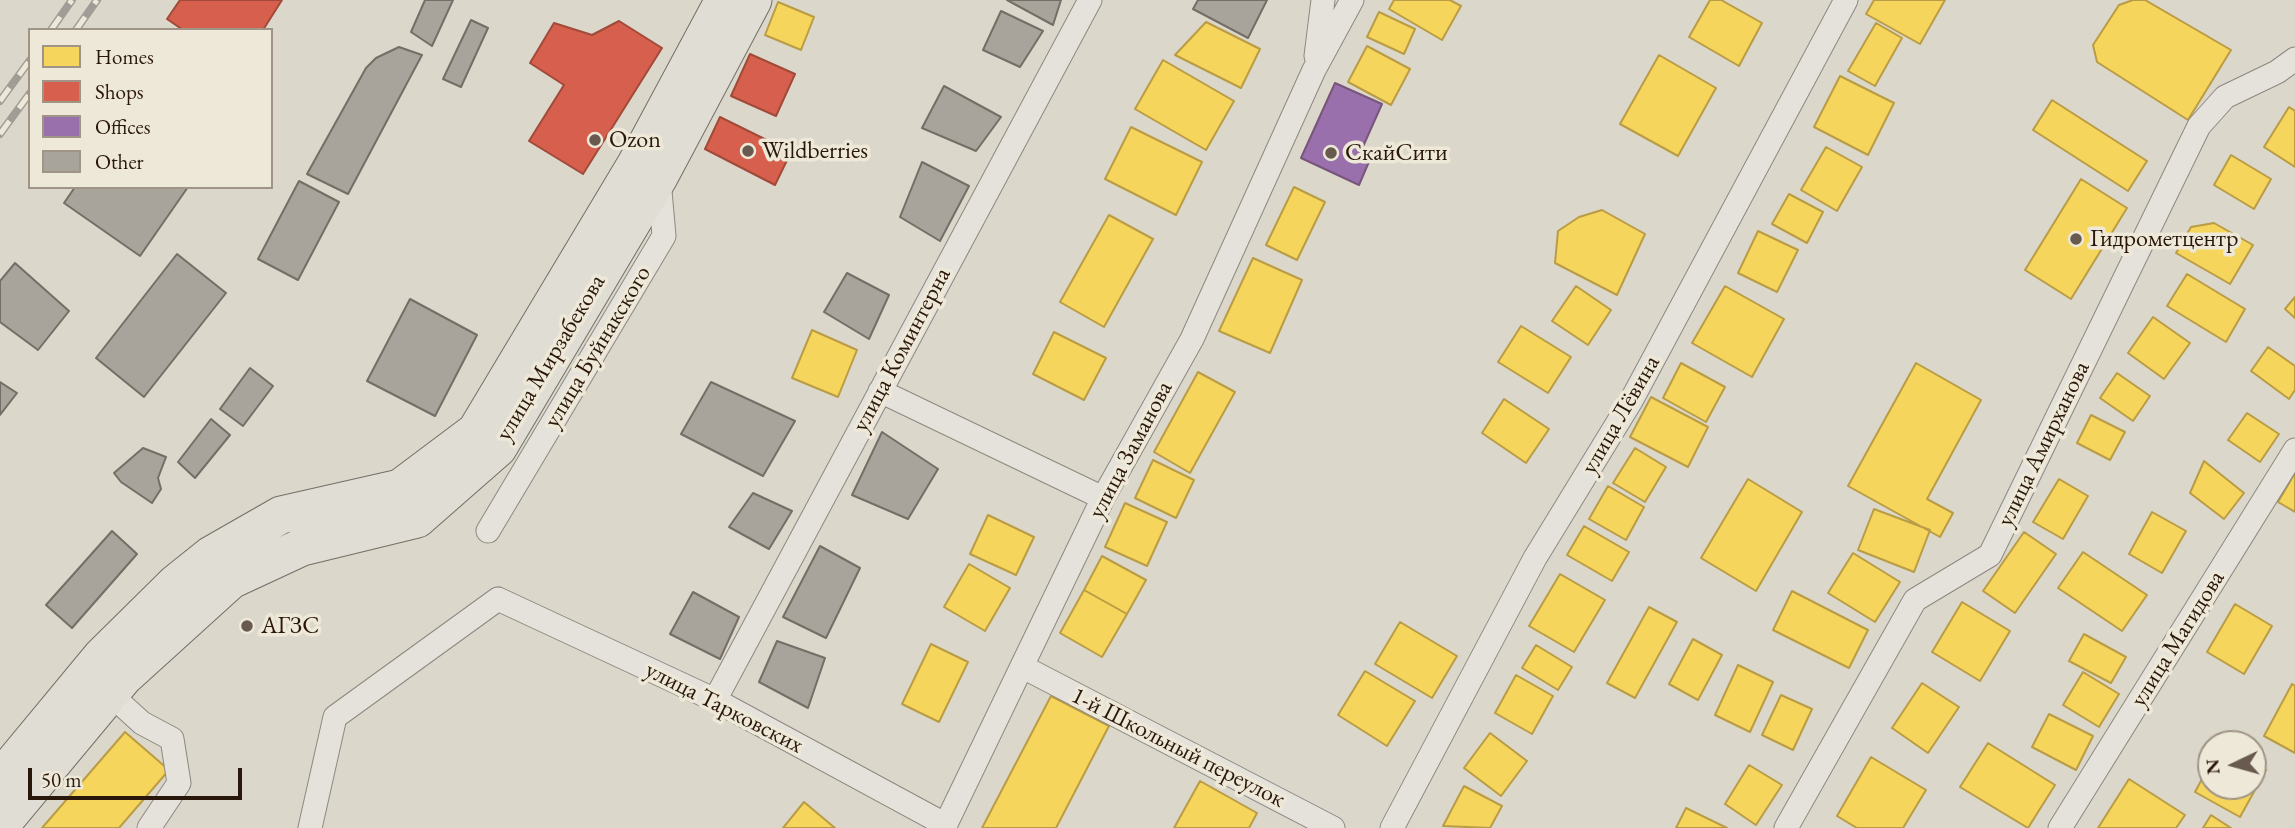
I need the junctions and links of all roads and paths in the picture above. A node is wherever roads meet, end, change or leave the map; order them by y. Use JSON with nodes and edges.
{"nodes":[{"id":1,"x":724,"y":0,"type":"edge"},
{"id":2,"x":753,"y":0,"type":"edge"},
{"id":3,"x":1090,"y":0,"type":"edge"},
{"id":4,"x":1323,"y":0,"type":"edge"},
{"id":5,"x":1352,"y":0,"type":"edge"},
{"id":6,"x":1846,"y":0,"type":"edge"},
{"id":7,"x":2295,"y":59,"type":"edge"},
{"id":8,"x":1314,"y":70,"type":"junction"},
{"id":9,"x":647,"y":171,"type":"junction"},
{"id":10,"x":880,"y":391,"type":"junction"},
{"id":11,"x":2295,"y":450,"type":"edge"},
{"id":12,"x":1103,"y":498,"type":"junction"},
{"id":13,"x":488,"y":531,"type":"dead end"},
{"id":14,"x":1023,"y":667,"type":"junction"},
{"id":15,"x":110,"y":694,"type":"junction"},
{"id":16,"x":715,"y":700,"type":"junction"},
{"id":17,"x":0,"y":779,"type":"edge"},
{"id":18,"x":0,"y":826,"type":"edge"},
{"id":19,"x":945,"y":827,"type":"edge"},
{"id":20,"x":149,"y":828,"type":"edge"},
{"id":21,"x":310,"y":828,"type":"edge"},
{"id":22,"x":1333,"y":828,"type":"edge"},
{"id":23,"x":1392,"y":828,"type":"edge"},
{"id":24,"x":1786,"y":828,"type":"edge"},
{"id":25,"x":2060,"y":828,"type":"edge"}],
"edges":[{"from":1,"to":9,"type":"main road","name":"улица Мирзабекова"},
{"from":2,"to":9,"type":"main road","name":"улица Мирзабекова"},
{"from":3,"to":10,"type":"street","name":"улица Коминтерна"},
{"from":4,"to":8,"type":"street","name":"улица Заманова"},
{"from":5,"to":8,"type":"street","name":"улица Заманова"},
{"from":6,"to":23,"type":"street","name":"улица Лёвина"},
{"from":7,"to":24,"type":"street","name":"улица Амирханова"},
{"from":8,"to":12,"type":"street","name":"улица Заманова"},
{"from":9,"to":13,"type":"street","name":"улица Буйнакского"},
{"from":9,"to":15,"type":"main road","name":"улица Мирзабекова"},
{"from":9,"to":17,"type":"main road","name":"улица Мирзабекова"},
{"from":10,"to":12,"type":"street"},
{"from":10,"to":16,"type":"street","name":"улица Коминтерна"},
{"from":11,"to":25,"type":"street","name":"улица Магидова"},
{"from":12,"to":14,"type":"street","name":"улица Заманова"},
{"from":14,"to":19,"type":"street","name":"улица Заманова"},
{"from":14,"to":22,"type":"street","name":"1-й Школьный переулок"},
{"from":15,"to":18,"type":"main road","name":"улица Мирзабекова"},
{"from":15,"to":20,"type":"street"},
{"from":16,"to":19,"type":"street","name":"улица Тарковских"},
{"from":16,"to":21,"type":"street","name":"улица Тарковских"}]}
